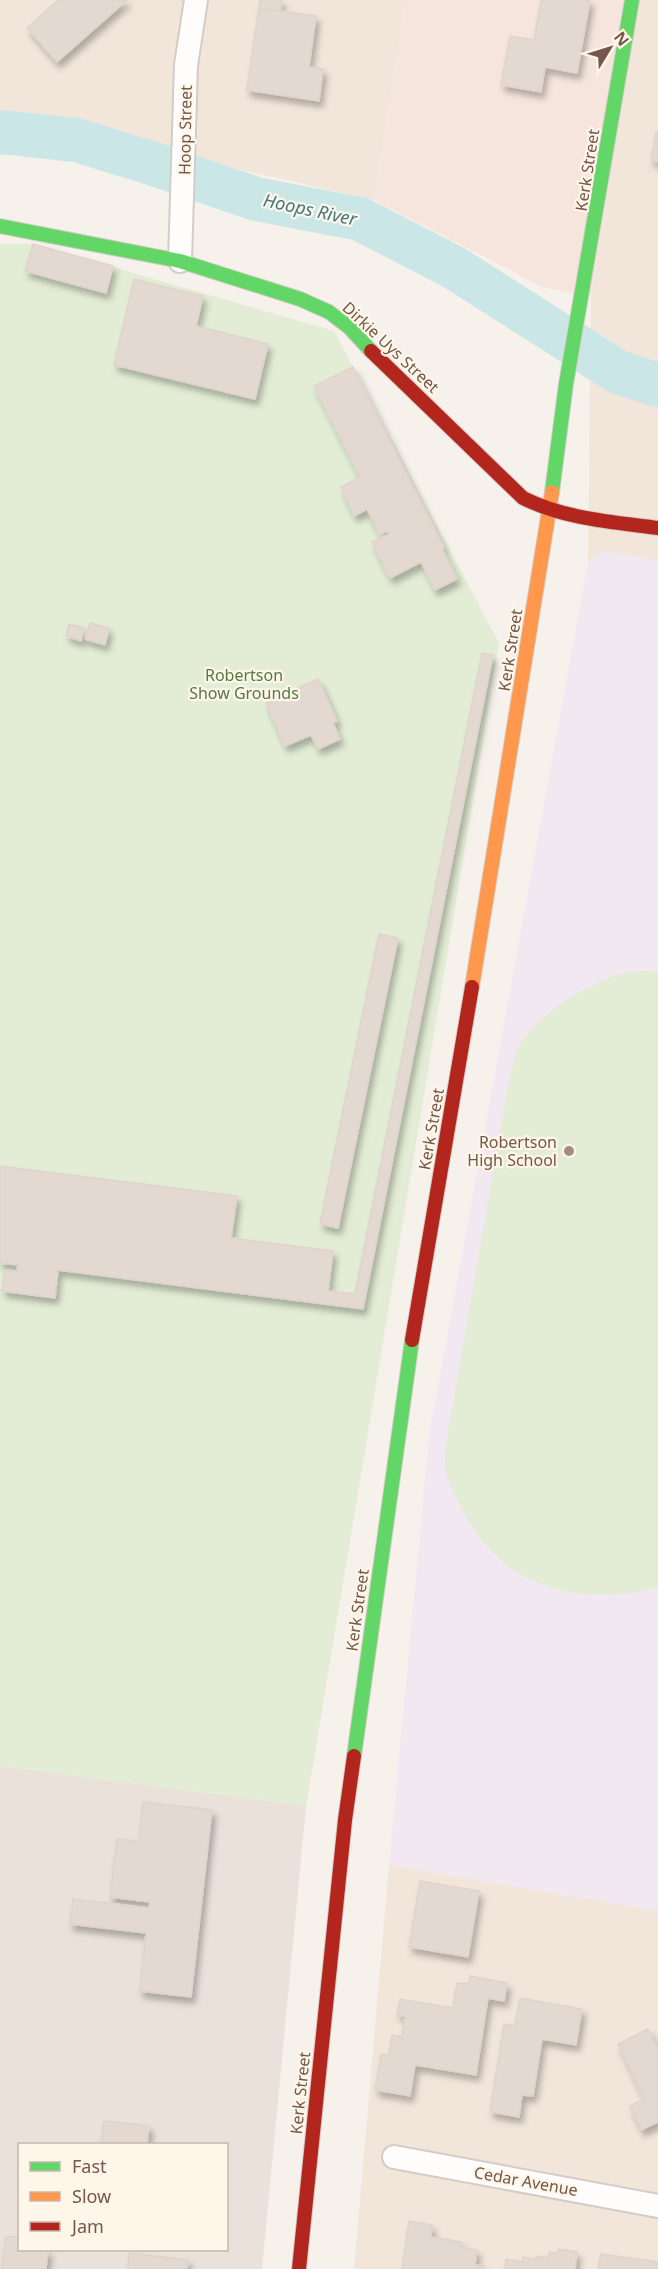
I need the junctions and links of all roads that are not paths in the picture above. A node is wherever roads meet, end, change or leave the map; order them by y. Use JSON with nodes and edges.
{"nodes":[{"id":1,"x":196,"y":0,"type":"edge"},
{"id":2,"x":632,"y":0,"type":"edge"},
{"id":3,"x":0,"y":226,"type":"edge"},
{"id":4,"x":180,"y":261,"type":"junction"},
{"id":5,"x":549,"y":509,"type":"junction"},
{"id":6,"x":658,"y":528,"type":"edge"},
{"id":7,"x":394,"y":2157,"type":"dead end"},
{"id":8,"x":658,"y":2206,"type":"edge"},
{"id":9,"x":299,"y":2269,"type":"edge"}],
"edges":[{"from":1,"to":4,"type":"street","name":"Hoop Street"},
{"from":2,"to":5,"type":"street","name":"Kerk Street"},
{"from":3,"to":4,"type":"street","name":"Dirkie Uys Street"},
{"from":4,"to":5,"type":"street","name":"Dirkie Uys Street"},
{"from":5,"to":6,"type":"street","name":"Dirkie Uys Street"},
{"from":5,"to":9,"type":"street","name":"Kerk Street"},
{"from":7,"to":8,"type":"street","name":"Cedar Avenue"}]}
